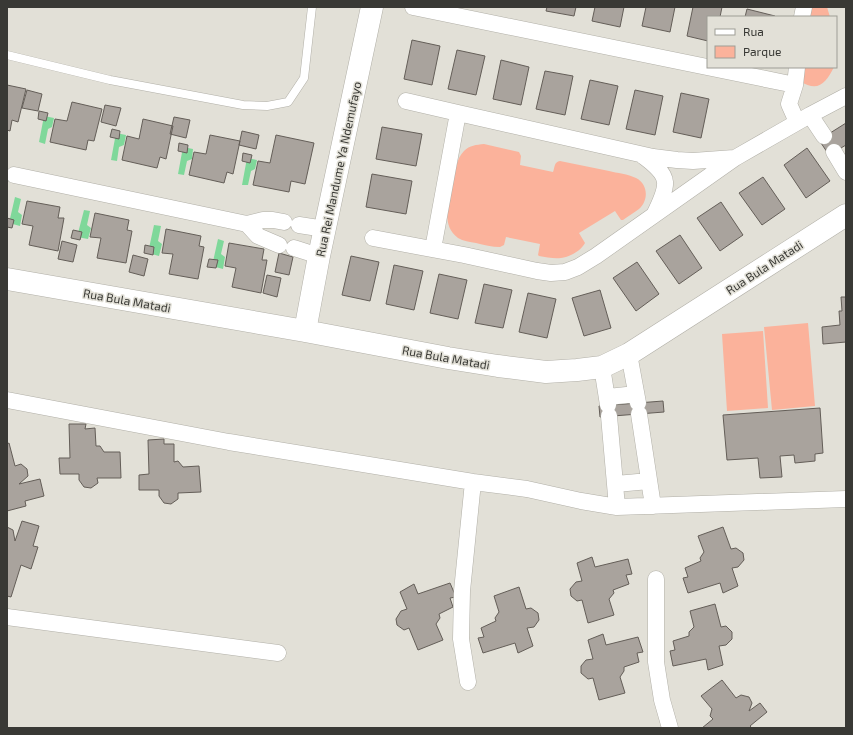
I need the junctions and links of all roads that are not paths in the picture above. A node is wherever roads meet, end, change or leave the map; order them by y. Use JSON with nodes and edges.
{"nodes":[{"id":1,"x":312,"y":7,"type":"edge"},
{"id":2,"x":372,"y":7,"type":"edge"},
{"id":3,"x":413,"y":7,"type":"edge"},
{"id":4,"x":7,"y":55,"type":"edge"},
{"id":5,"x":707,"y":67,"type":"edge"},
{"id":6,"x":712,"y":68,"type":"edge"},
{"id":7,"x":797,"y":68,"type":"edge"},
{"id":8,"x":795,"y":85,"type":"junction"},
{"id":9,"x":846,"y":96,"type":"edge"},
{"id":10,"x":406,"y":101,"type":"dead end"},
{"id":11,"x":458,"y":114,"type":"junction"},
{"id":12,"x":803,"y":118,"type":"junction"},
{"id":13,"x":824,"y":136,"type":"dead end"},
{"id":14,"x":834,"y":152,"type":"dead end"},
{"id":15,"x":640,"y":154,"type":"junction"},
{"id":16,"x":735,"y":158,"type":"junction"},
{"id":17,"x":846,"y":172,"type":"edge"},
{"id":18,"x":14,"y":175,"type":"dead end"},
{"id":19,"x":654,"y":215,"type":"junction"},
{"id":20,"x":846,"y":215,"type":"edge"},
{"id":21,"x":247,"y":224,"type":"junction"},
{"id":22,"x":325,"y":229,"type":"junction"},
{"id":23,"x":373,"y":238,"type":"dead end"},
{"id":24,"x":433,"y":249,"type":"junction"},
{"id":25,"x":319,"y":256,"type":"junction"},
{"id":26,"x":7,"y":279,"type":"edge"},
{"id":27,"x":305,"y":331,"type":"junction"},
{"id":28,"x":629,"y":354,"type":"junction"},
{"id":29,"x":602,"y":367,"type":"junction"},
{"id":30,"x":7,"y":400,"type":"edge"},
{"id":31,"x":638,"y":404,"type":"junction"},
{"id":32,"x":608,"y":406,"type":"junction"},
{"id":33,"x":649,"y":481,"type":"junction"},
{"id":34,"x":474,"y":482,"type":"junction"},
{"id":35,"x":616,"y":484,"type":"junction"},
{"id":36,"x":846,"y":499,"type":"edge"},
{"id":37,"x":653,"y":506,"type":"junction"},
{"id":38,"x":617,"y":507,"type":"junction"},
{"id":39,"x":656,"y":579,"type":"dead end"},
{"id":40,"x":7,"y":616,"type":"edge"},
{"id":41,"x":278,"y":653,"type":"dead end"},
{"id":42,"x":468,"y":682,"type":"dead end"},
{"id":43,"x":670,"y":728,"type":"edge"}],
"edges":[{"from":1,"to":4,"type":"lane"},
{"from":2,"to":22,"type":"street","name":"Rua Rei Mandume Ya Ndemufayo"},
{"from":3,"to":5,"type":"street"},
{"from":6,"to":8,"type":"street"},
{"from":7,"to":8,"type":"street"},
{"from":8,"to":12,"type":"street"},
{"from":9,"to":12,"type":"street"},
{"from":10,"to":11,"type":"street"},
{"from":11,"to":15,"type":"street"},
{"from":11,"to":24,"type":"street"},
{"from":12,"to":13,"type":"street"},
{"from":12,"to":16,"type":"street"},
{"from":14,"to":17,"type":"street"},
{"from":15,"to":16,"type":"street"},
{"from":15,"to":19,"type":"street"},
{"from":16,"to":19,"type":"street"},
{"from":18,"to":21,"type":"street"},
{"from":19,"to":24,"type":"street"},
{"from":20,"to":28,"type":"street","name":"Rua Bula Matadi"},
{"from":21,"to":22,"type":"street"},
{"from":21,"to":25,"type":"street"},
{"from":22,"to":25,"type":"street","name":"Rua Rei Mandume Ya Ndemufayo"},
{"from":23,"to":24,"type":"street"},
{"from":25,"to":27,"type":"street","name":"Rua Rei Mandume Ya Ndemufayo"},
{"from":26,"to":27,"type":"street","name":"Rua Bula Matadi"},
{"from":27,"to":29,"type":"street","name":"Rua Bula Matadi"},
{"from":28,"to":29,"type":"street","name":"Rua Bula Matadi"},
{"from":28,"to":31,"type":"street"},
{"from":29,"to":32,"type":"street"},
{"from":30,"to":34,"type":"street"},
{"from":31,"to":32,"type":"street"},
{"from":31,"to":33,"type":"street"},
{"from":32,"to":35,"type":"street"},
{"from":33,"to":35,"type":"street"},
{"from":33,"to":37,"type":"street"},
{"from":34,"to":38,"type":"street"},
{"from":34,"to":42,"type":"street"},
{"from":35,"to":38,"type":"street"},
{"from":36,"to":37,"type":"street"},
{"from":37,"to":38,"type":"street"},
{"from":39,"to":43,"type":"street"},
{"from":40,"to":41,"type":"street"}]}
